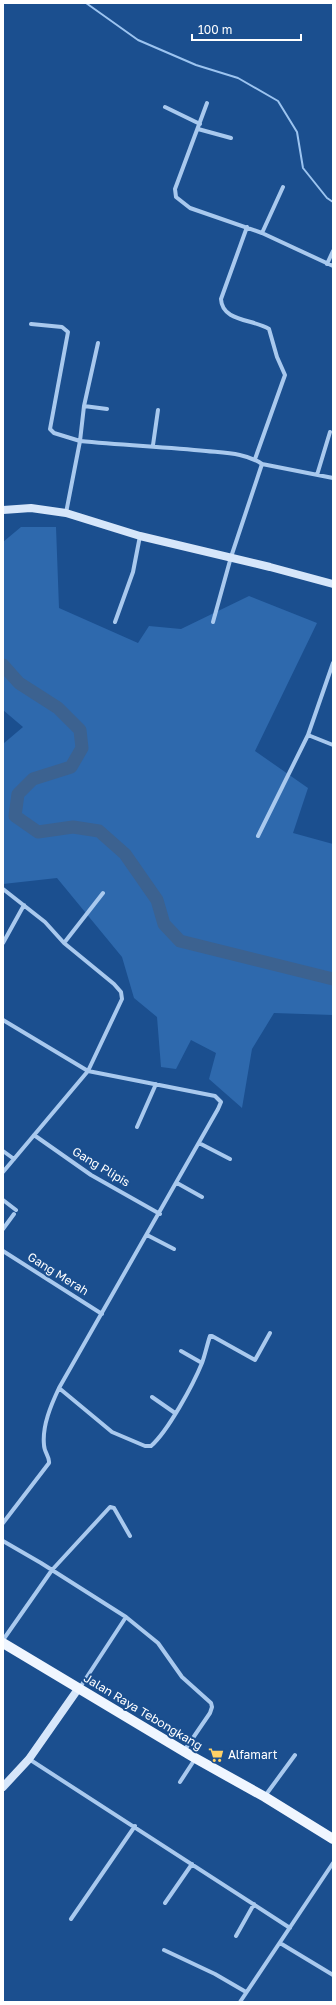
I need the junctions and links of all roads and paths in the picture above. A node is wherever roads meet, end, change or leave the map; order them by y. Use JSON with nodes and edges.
{"nodes":[{"id":1,"x":207,"y":103,"type":"dead end"},
{"id":2,"x":165,"y":107,"type":"dead end"},
{"id":3,"x":200,"y":124,"type":"junction"},
{"id":4,"x":198,"y":130,"type":"junction"},
{"id":5,"x":231,"y":138,"type":"dead end"},
{"id":6,"x":282,"y":187,"type":"dead end"},
{"id":7,"x":247,"y":227,"type":"junction"},
{"id":8,"x":262,"y":233,"type":"junction"},
{"id":9,"x":333,"y":251,"type":"edge"},
{"id":10,"x":327,"y":264,"type":"junction"},
{"id":11,"x":333,"y":266,"type":"edge"},
{"id":12,"x":31,"y":324,"type":"dead end"},
{"id":13,"x":98,"y":343,"type":"dead end"},
{"id":14,"x":84,"y":406,"type":"junction"},
{"id":15,"x":107,"y":409,"type":"dead end"},
{"id":16,"x":158,"y":410,"type":"dead end"},
{"id":17,"x":330,"y":432,"type":"dead end"},
{"id":18,"x":80,"y":441,"type":"junction"},
{"id":19,"x":153,"y":445,"type":"junction"},
{"id":20,"x":255,"y":459,"type":"junction"},
{"id":21,"x":262,"y":464,"type":"junction"},
{"id":22,"x":317,"y":475,"type":"junction"},
{"id":23,"x":333,"y":478,"type":"edge"},
{"id":24,"x":3,"y":510,"type":"edge"},
{"id":25,"x":66,"y":513,"type":"junction"},
{"id":26,"x":140,"y":536,"type":"junction"},
{"id":27,"x":232,"y":557,"type":"junction"},
{"id":28,"x":333,"y":584,"type":"edge"},
{"id":29,"x":115,"y":622,"type":"dead end"},
{"id":30,"x":213,"y":622,"type":"dead end"},
{"id":31,"x":333,"y":663,"type":"edge"},
{"id":32,"x":308,"y":735,"type":"junction"},
{"id":33,"x":333,"y":745,"type":"edge"},
{"id":34,"x":258,"y":836,"type":"dead end"},
{"id":35,"x":3,"y":889,"type":"edge"},
{"id":36,"x":103,"y":893,"type":"dead end"},
{"id":37,"x":24,"y":905,"type":"junction"},
{"id":38,"x":4,"y":943,"type":"edge"},
{"id":39,"x":64,"y":943,"type":"junction"},
{"id":40,"x":3,"y":1020,"type":"edge"},
{"id":41,"x":88,"y":1071,"type":"junction"},
{"id":42,"x":156,"y":1084,"type":"junction"},
{"id":43,"x":137,"y":1127,"type":"dead end"},
{"id":44,"x":34,"y":1135,"type":"junction"},
{"id":45,"x":199,"y":1143,"type":"junction"},
{"id":46,"x":3,"y":1151,"type":"edge"},
{"id":47,"x":14,"y":1159,"type":"junction"},
{"id":48,"x":230,"y":1159,"type":"dead end"},
{"id":49,"x":3,"y":1172,"type":"edge"},
{"id":50,"x":177,"y":1184,"type":"junction"},
{"id":51,"x":202,"y":1197,"type":"dead end"},
{"id":52,"x":3,"y":1200,"type":"edge"},
{"id":53,"x":160,"y":1214,"type":"junction"},
{"id":54,"x":3,"y":1229,"type":"edge"},
{"id":55,"x":147,"y":1235,"type":"junction"},
{"id":56,"x":174,"y":1249,"type":"dead end"},
{"id":57,"x":3,"y":1251,"type":"edge"},
{"id":58,"x":102,"y":1314,"type":"junction"},
{"id":59,"x":270,"y":1333,"type":"dead end"},
{"id":60,"x":181,"y":1351,"type":"dead end"},
{"id":61,"x":202,"y":1363,"type":"junction"},
{"id":62,"x":59,"y":1388,"type":"junction"},
{"id":63,"x":152,"y":1397,"type":"dead end"},
{"id":64,"x":175,"y":1413,"type":"junction"},
{"id":65,"x":3,"y":1523,"type":"edge"},
{"id":66,"x":130,"y":1536,"type":"dead end"},
{"id":67,"x":3,"y":1541,"type":"edge"},
{"id":68,"x":52,"y":1570,"type":"junction"},
{"id":69,"x":126,"y":1617,"type":"junction"},
{"id":70,"x":3,"y":1640,"type":"edge"},
{"id":71,"x":3,"y":1643,"type":"edge"},
{"id":72,"x":78,"y":1689,"type":"junction"},
{"id":73,"x":184,"y":1751,"type":"junction"},
{"id":74,"x":295,"y":1755,"type":"dead end"},
{"id":75,"x":195,"y":1758,"type":"junction"},
{"id":76,"x":29,"y":1759,"type":"junction"},
{"id":77,"x":180,"y":1782,"type":"dead end"},
{"id":78,"x":3,"y":1787,"type":"edge"},
{"id":79,"x":265,"y":1797,"type":"junction"},
{"id":80,"x":135,"y":1826,"type":"junction"},
{"id":81,"x":333,"y":1839,"type":"edge"},
{"id":82,"x":333,"y":1863,"type":"edge"},
{"id":83,"x":192,"y":1864,"type":"junction"},
{"id":84,"x":165,"y":1903,"type":"dead end"},
{"id":85,"x":254,"y":1904,"type":"junction"},
{"id":86,"x":71,"y":1919,"type":"dead end"},
{"id":87,"x":290,"y":1928,"type":"junction"},
{"id":88,"x":236,"y":1936,"type":"dead end"},
{"id":89,"x":280,"y":1943,"type":"junction"},
{"id":90,"x":164,"y":1950,"type":"dead end"},
{"id":91,"x":333,"y":1975,"type":"edge"},
{"id":92,"x":246,"y":1992,"type":"junction"},
{"id":93,"x":240,"y":2002,"type":"edge"}],
"edges":[{"from":1,"to":3,"type":"street"},
{"from":2,"to":3,"type":"street"},
{"from":3,"to":4,"type":"street"},
{"from":4,"to":5,"type":"street"},
{"from":4,"to":7,"type":"street"},
{"from":6,"to":8,"type":"street"},
{"from":7,"to":8,"type":"street"},
{"from":7,"to":20,"type":"street"},
{"from":8,"to":10,"type":"street"},
{"from":9,"to":10,"type":"street"},
{"from":10,"to":11,"type":"street"},
{"from":12,"to":18,"type":"street"},
{"from":13,"to":14,"type":"street"},
{"from":14,"to":15,"type":"street"},
{"from":14,"to":18,"type":"street"},
{"from":16,"to":19,"type":"street"},
{"from":17,"to":22,"type":"street"},
{"from":18,"to":19,"type":"street"},
{"from":18,"to":25,"type":"street"},
{"from":19,"to":20,"type":"street"},
{"from":20,"to":21,"type":"street"},
{"from":21,"to":22,"type":"street"},
{"from":21,"to":27,"type":"street"},
{"from":22,"to":23,"type":"street"},
{"from":24,"to":25,"type":"main road"},
{"from":25,"to":26,"type":"main road"},
{"from":26,"to":27,"type":"main road"},
{"from":26,"to":29,"type":"street"},
{"from":27,"to":28,"type":"main road"},
{"from":27,"to":30,"type":"street"},
{"from":31,"to":32,"type":"street"},
{"from":32,"to":33,"type":"street"},
{"from":32,"to":34,"type":"street"},
{"from":35,"to":37,"type":"street"},
{"from":36,"to":39,"type":"street"},
{"from":37,"to":38,"type":"street"},
{"from":37,"to":39,"type":"street"},
{"from":39,"to":41,"type":"street"},
{"from":40,"to":41,"type":"street"},
{"from":41,"to":42,"type":"street"},
{"from":41,"to":44,"type":"street"},
{"from":42,"to":43,"type":"street"},
{"from":42,"to":45,"type":"street"},
{"from":44,"to":47,"type":"street"},
{"from":44,"to":53,"type":"street","name":"Gang Plipis"},
{"from":45,"to":48,"type":"street"},
{"from":45,"to":50,"type":"street"},
{"from":46,"to":47,"type":"street"},
{"from":47,"to":49,"type":"street"},
{"from":50,"to":51,"type":"street"},
{"from":50,"to":53,"type":"street"},
{"from":52,"to":54,"type":"street"},
{"from":53,"to":55,"type":"street"},
{"from":55,"to":56,"type":"street"},
{"from":55,"to":58,"type":"street"},
{"from":57,"to":58,"type":"street","name":"Gang Merah"},
{"from":58,"to":62,"type":"street"},
{"from":59,"to":61,"type":"street"},
{"from":60,"to":61,"type":"street"},
{"from":61,"to":64,"type":"street"},
{"from":62,"to":64,"type":"street"},
{"from":62,"to":65,"type":"street"},
{"from":63,"to":64,"type":"street"},
{"from":66,"to":68,"type":"street"},
{"from":67,"to":68,"type":"street"},
{"from":68,"to":69,"type":"street"},
{"from":68,"to":70,"type":"street"},
{"from":69,"to":72,"type":"street"},
{"from":69,"to":73,"type":"street"},
{"from":71,"to":72,"type":"main road","name":"Jalan Raya Tebongkang"},
{"from":72,"to":73,"type":"main road","name":"Jalan Raya Tebongkang"},
{"from":72,"to":76,"type":"main road"},
{"from":73,"to":75,"type":"main road","name":"Jalan Raya Tebongkang"},
{"from":74,"to":79,"type":"street"},
{"from":75,"to":77,"type":"street"},
{"from":75,"to":79,"type":"main road","name":"Jalan Raya Tebongkang"},
{"from":76,"to":78,"type":"main road"},
{"from":76,"to":80,"type":"street"},
{"from":79,"to":81,"type":"main road","name":"Jalan Raya Tebongkang"},
{"from":80,"to":83,"type":"street"},
{"from":80,"to":86,"type":"street"},
{"from":82,"to":87,"type":"street"},
{"from":83,"to":84,"type":"street"},
{"from":83,"to":85,"type":"street"},
{"from":85,"to":87,"type":"street"},
{"from":85,"to":88,"type":"street"},
{"from":87,"to":89,"type":"street"},
{"from":89,"to":91,"type":"street"},
{"from":89,"to":92,"type":"street"},
{"from":90,"to":92,"type":"street"},
{"from":92,"to":93,"type":"street"}]}
